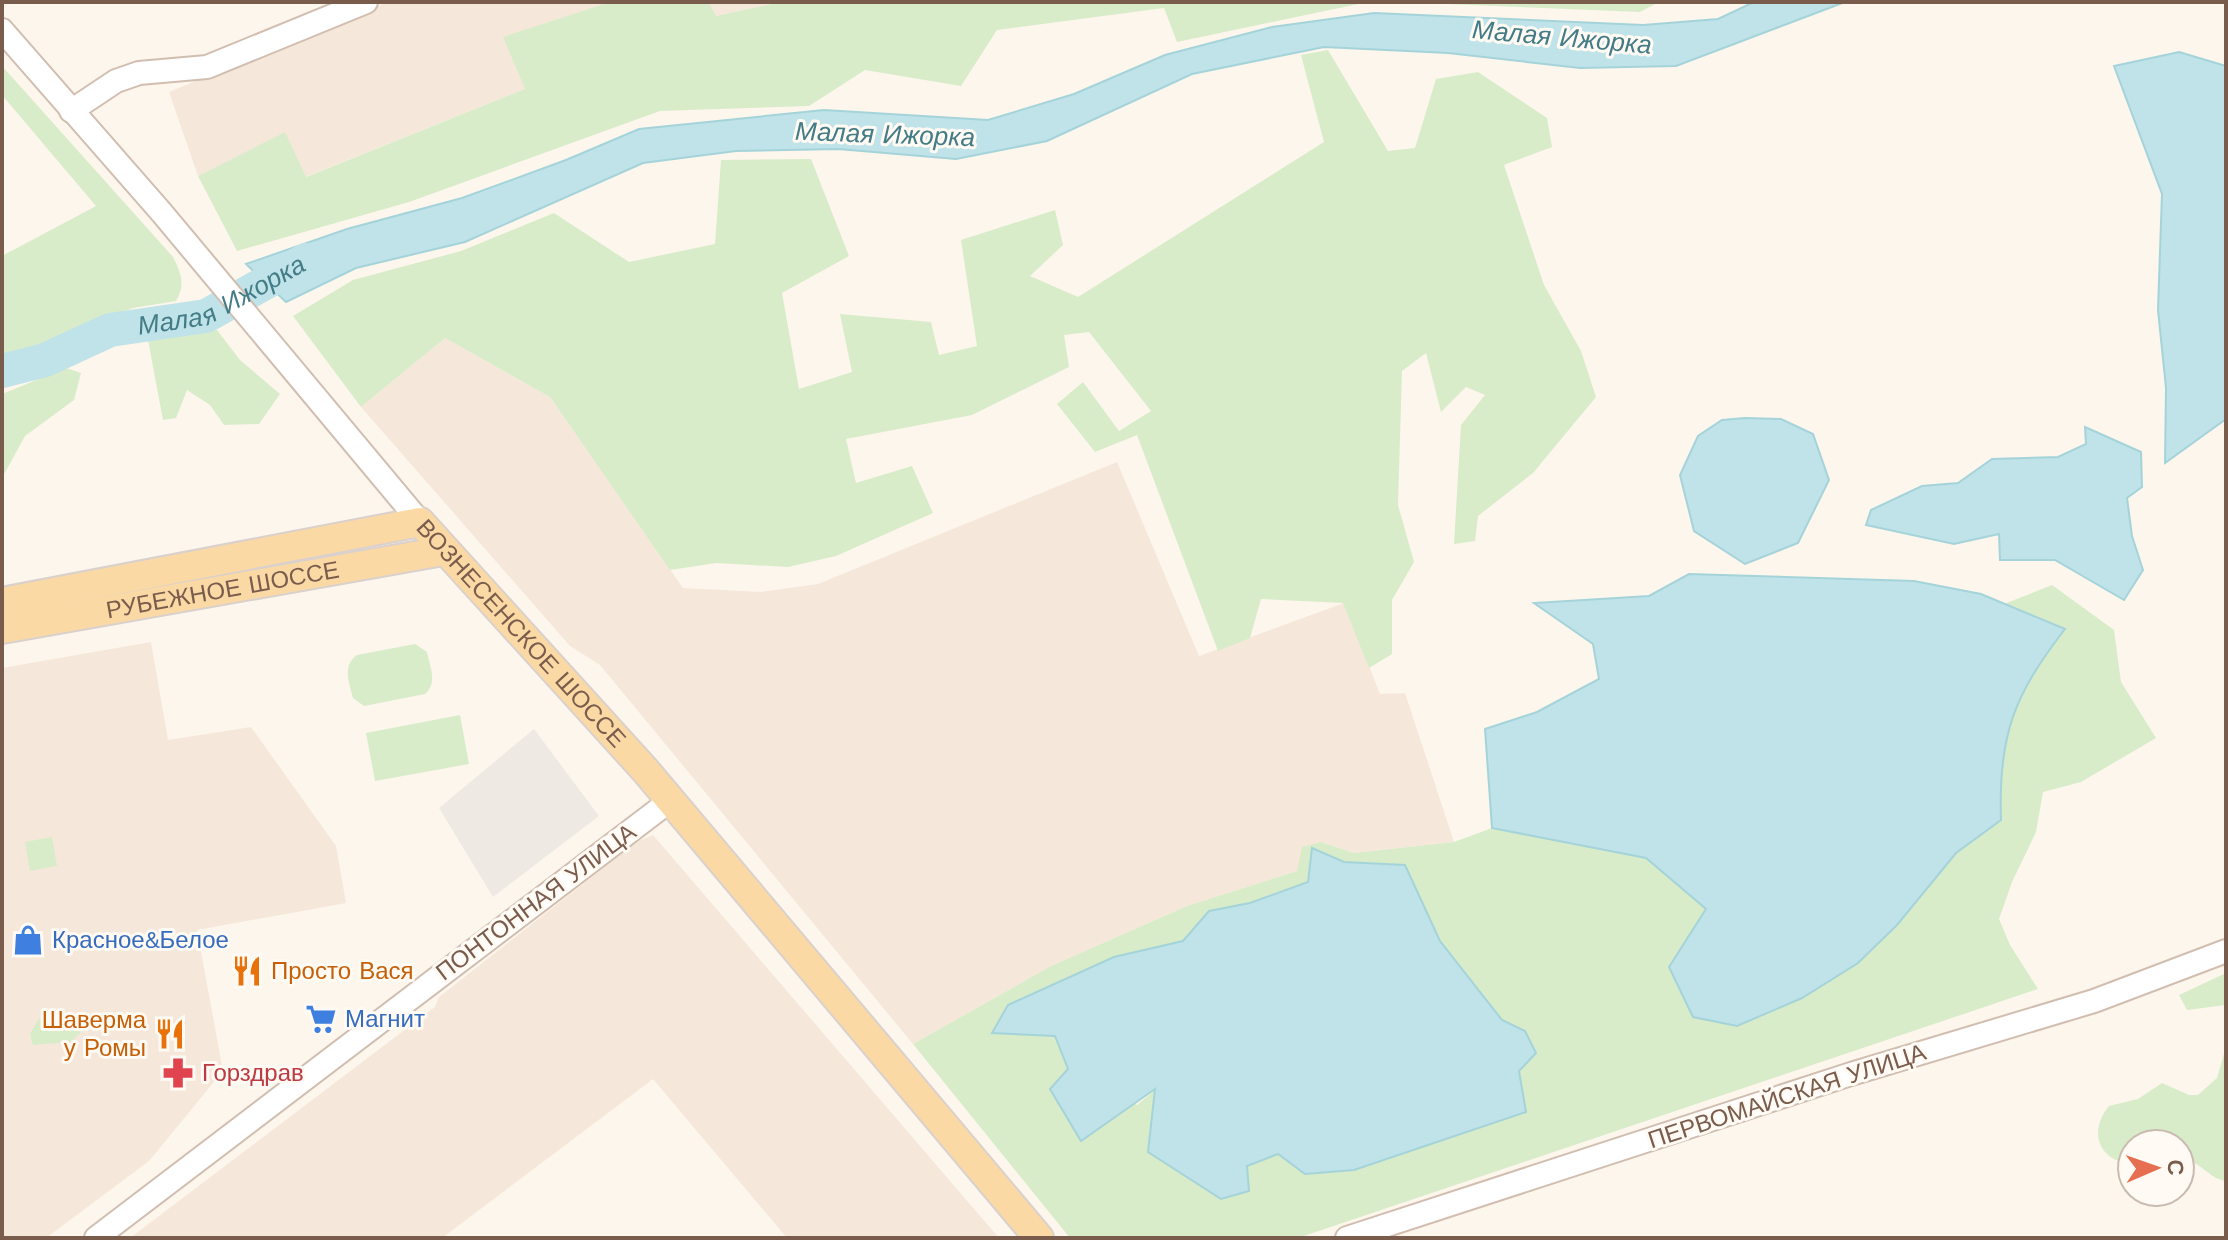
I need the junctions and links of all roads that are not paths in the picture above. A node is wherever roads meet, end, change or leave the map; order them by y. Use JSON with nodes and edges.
{"nodes":[{"id":1,"x":366,"y":2,"type":"edge"},
{"id":2,"x":2,"y":30,"type":"edge"},
{"id":3,"x":71,"y":111,"type":"junction"},
{"id":4,"x":420,"y":522,"type":"junction"},
{"id":5,"x":443,"y":551,"type":"junction"},
{"id":6,"x":2,"y":602,"type":"edge"},
{"id":7,"x":2,"y":629,"type":"edge"},
{"id":8,"x":671,"y":800,"type":"junction"},
{"id":9,"x":2226,"y":951,"type":"edge"},
{"id":10,"x":96,"y":1238,"type":"edge"},
{"id":11,"x":1039,"y":1238,"type":"edge"},
{"id":12,"x":1347,"y":1238,"type":"edge"}],
"edges":[{"from":1,"to":3,"type":"street"},
{"from":2,"to":3,"type":"street","name":"ВОЗНЕСЕНСКОЕ ШОССЕ"},
{"from":3,"to":4,"type":"street","name":"ВОЗНЕСЕНСКОЕ ШОССЕ"},
{"from":4,"to":5,"type":"main road","name":"ВОЗНЕСЕНСКОЕ ШОССЕ"},
{"from":4,"to":6,"type":"main road","name":"РУБЕЖНОЕ ШОССЕ"},
{"from":5,"to":7,"type":"main road","name":"РУБЕЖНОЕ ШОССЕ"},
{"from":5,"to":8,"type":"main road","name":"ВОЗНЕСЕНСКОЕ ШОССЕ"},
{"from":8,"to":10,"type":"street","name":"ПОНТОННАЯ УЛИЦА"},
{"from":8,"to":11,"type":"main road","name":"ВОЗНЕСЕНСКОЕ ШОССЕ"},
{"from":9,"to":12,"type":"street","name":"ПЕРВОМАЙСКАЯ УЛИЦА"}]}
